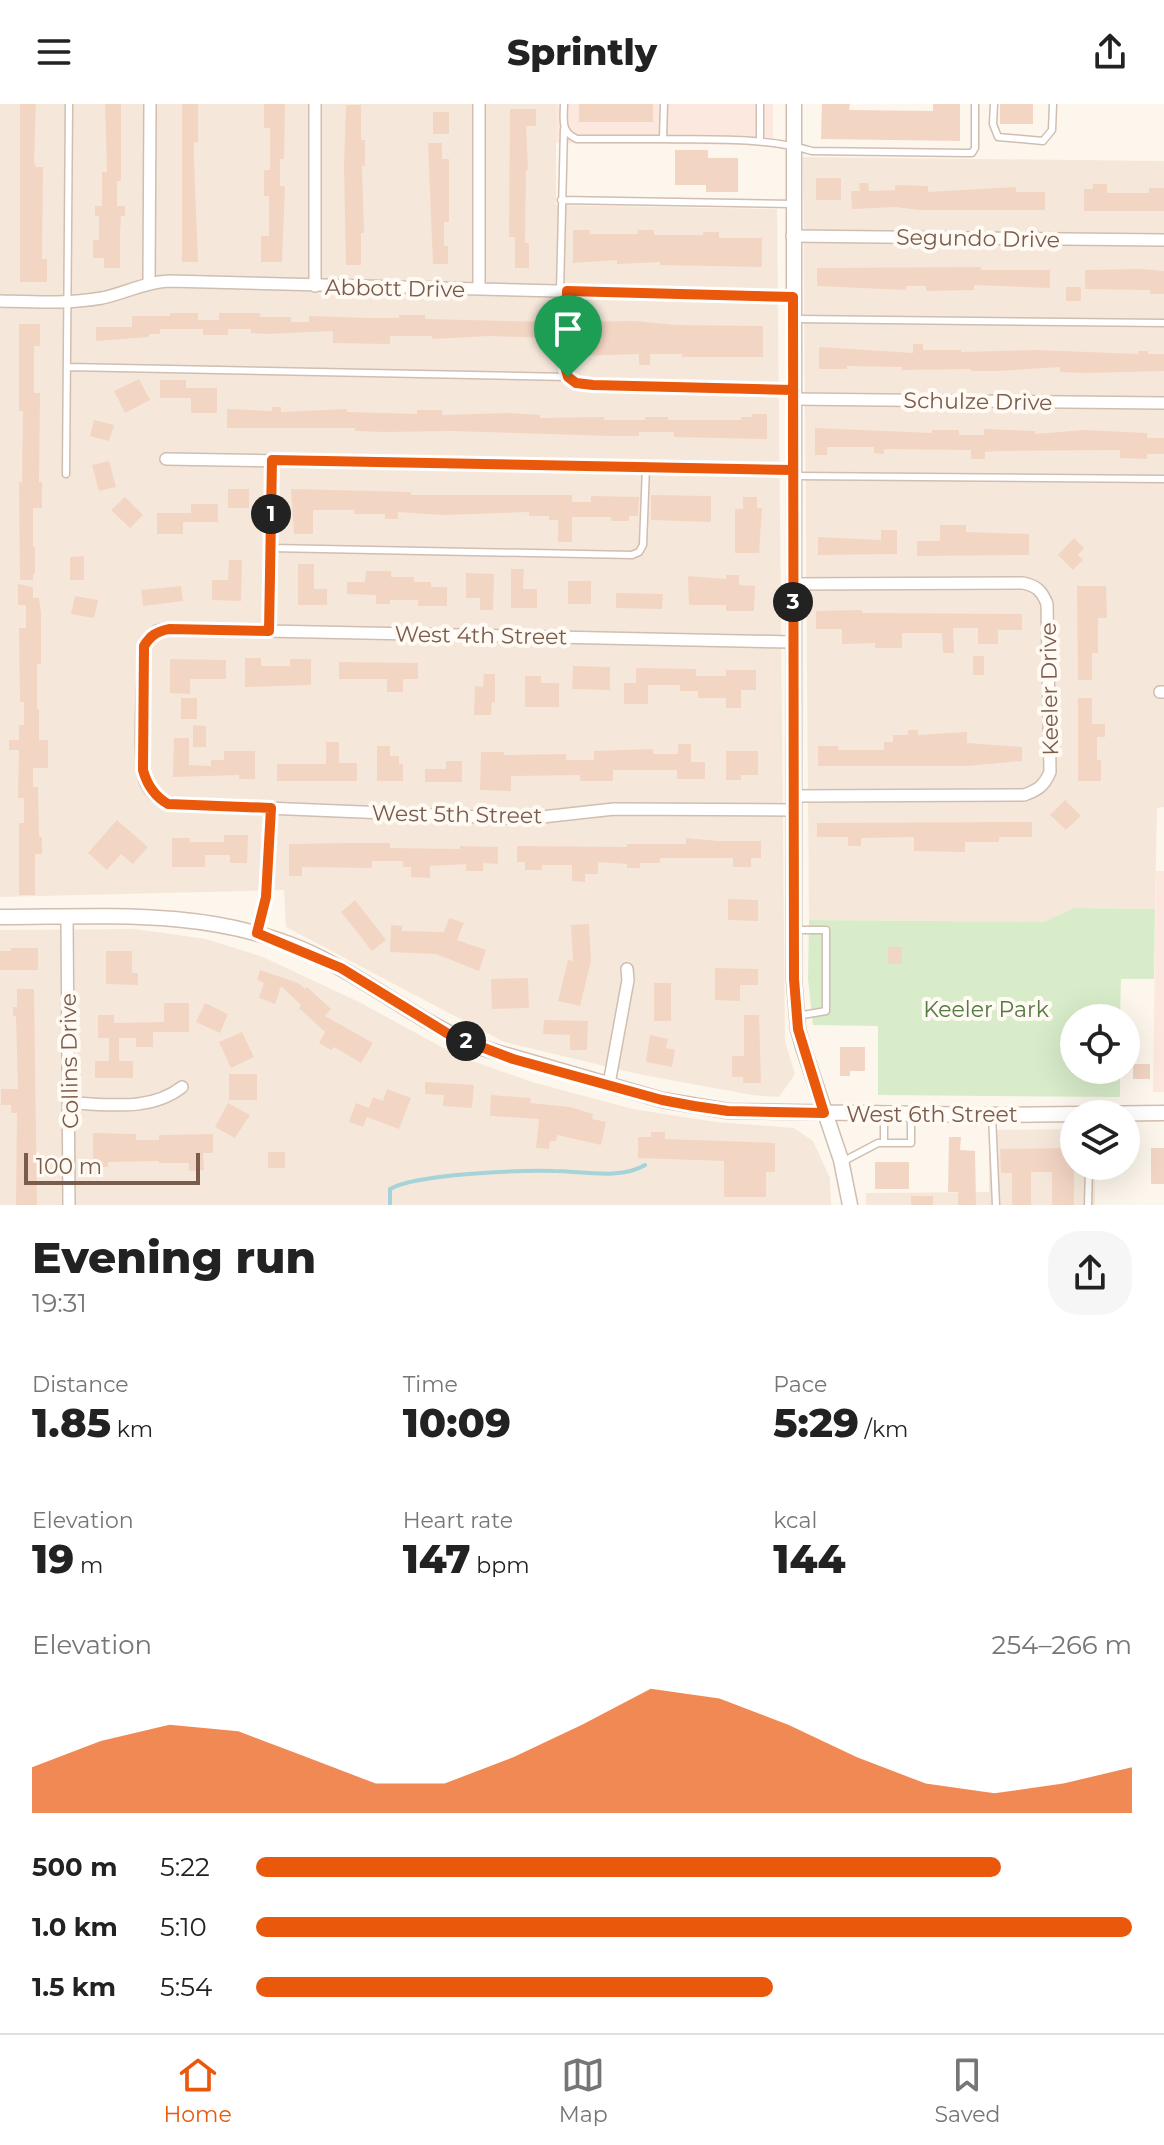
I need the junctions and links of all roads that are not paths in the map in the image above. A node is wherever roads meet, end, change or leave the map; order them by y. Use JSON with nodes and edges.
{"nodes":[{"id":1,"x":69,"y":104,"type":"edge"},
{"id":2,"x":150,"y":104,"type":"edge"},
{"id":3,"x":315,"y":104,"type":"edge"},
{"id":4,"x":479,"y":104,"type":"edge"},
{"id":5,"x":564,"y":104,"type":"edge"},
{"id":6,"x":664,"y":104,"type":"edge"},
{"id":7,"x":760,"y":104,"type":"edge"},
{"id":8,"x":794,"y":104,"type":"edge"},
{"id":9,"x":975,"y":104,"type":"edge"},
{"id":10,"x":994,"y":104,"type":"edge"},
{"id":11,"x":1053,"y":104,"type":"edge"},
{"id":12,"x":564,"y":129,"type":"junction"},
{"id":13,"x":663,"y":139,"type":"junction"},
{"id":14,"x":760,"y":141,"type":"junction"},
{"id":15,"x":794,"y":146,"type":"junction"},
{"id":16,"x":561,"y":200,"type":"junction"},
{"id":17,"x":793,"y":204,"type":"junction"},
{"id":18,"x":792,"y":236,"type":"junction"},
{"id":19,"x":1164,"y":240,"type":"edge"},
{"id":20,"x":149,"y":282,"type":"junction"},
{"id":21,"x":315,"y":286,"type":"junction"},
{"id":22,"x":479,"y":289,"type":"junction"},
{"id":23,"x":564,"y":291,"type":"junction"},
{"id":24,"x":793,"y":297,"type":"junction"},
{"id":25,"x":0,"y":301,"type":"edge"},
{"id":26,"x":68,"y":302,"type":"junction"},
{"id":27,"x":793,"y":319,"type":"junction"},
{"id":28,"x":1164,"y":323,"type":"edge"},
{"id":29,"x":68,"y":367,"type":"junction"},
{"id":30,"x":568,"y":377,"type":"junction"},
{"id":31,"x":793,"y":395,"type":"junction"},
{"id":32,"x":1164,"y":403,"type":"edge"},
{"id":33,"x":166,"y":459,"type":"dead end"},
{"id":34,"x":272,"y":460,"type":"junction"},
{"id":35,"x":646,"y":467,"type":"junction"},
{"id":36,"x":793,"y":473,"type":"junction"},
{"id":37,"x":66,"y":474,"type":"dead end"},
{"id":38,"x":1164,"y":479,"type":"edge"},
{"id":39,"x":271,"y":548,"type":"junction"},
{"id":40,"x":793,"y":584,"type":"junction"},
{"id":41,"x":269,"y":631,"type":"junction"},
{"id":42,"x":792,"y":642,"type":"junction"},
{"id":43,"x":794,"y":803,"type":"junction"},
{"id":44,"x":168,"y":804,"type":"joint"},
{"id":45,"x":271,"y":808,"type":"junction"},
{"id":46,"x":0,"y":917,"type":"edge"},
{"id":47,"x":67,"y":917,"type":"junction"},
{"id":48,"x":794,"y":930,"type":"junction"},
{"id":49,"x":257,"y":933,"type":"junction"},
{"id":50,"x":627,"y":969,"type":"dead end"},
{"id":51,"x":797,"y":1016,"type":"junction"},
{"id":52,"x":609,"y":1084,"type":"junction"},
{"id":53,"x":182,"y":1087,"type":"dead end"},
{"id":54,"x":70,"y":1103,"type":"junction"},
{"id":55,"x":824,"y":1113,"type":"junction"},
{"id":56,"x":884,"y":1113,"type":"junction"},
{"id":57,"x":1140,"y":1113,"type":"edge"},
{"id":58,"x":1164,"y":1113,"type":"edge"},
{"id":59,"x":911,"y":1114,"type":"junction"},
{"id":60,"x":1060,"y":1114,"type":"edge"},
{"id":61,"x":992,"y":1115,"type":"junction"},
{"id":62,"x":884,"y":1143,"type":"junction"},
{"id":63,"x":842,"y":1162,"type":"junction"},
{"id":64,"x":1089,"y":1180,"type":"edge"},
{"id":65,"x":69,"y":1205,"type":"edge"},
{"id":66,"x":850,"y":1205,"type":"edge"},
{"id":67,"x":996,"y":1205,"type":"edge"},
{"id":68,"x":1088,"y":1205,"type":"edge"}],
"edges":[{"from":1,"to":26,"type":"lane"},
{"from":2,"to":20,"type":"street"},
{"from":3,"to":21,"type":"street"},
{"from":4,"to":22,"type":"street"},
{"from":5,"to":12,"type":"lane"},
{"from":6,"to":13,"type":"lane"},
{"from":7,"to":14,"type":"lane"},
{"from":8,"to":15,"type":"street"},
{"from":9,"to":15,"type":"lane"},
{"from":10,"to":11,"type":"lane"},
{"from":12,"to":13,"type":"lane"},
{"from":12,"to":16,"type":"lane"},
{"from":13,"to":14,"type":"lane"},
{"from":14,"to":15,"type":"lane"},
{"from":15,"to":17,"type":"street"},
{"from":16,"to":17,"type":"lane"},
{"from":16,"to":23,"type":"lane"},
{"from":17,"to":18,"type":"street"},
{"from":18,"to":19,"type":"street","name":"Segundo Drive"},
{"from":18,"to":24,"type":"street"},
{"from":20,"to":21,"type":"street","name":"Abbott Drive"},
{"from":20,"to":26,"type":"street","name":"Abbott Drive"},
{"from":21,"to":22,"type":"street","name":"Abbott Drive"},
{"from":22,"to":23,"type":"street","name":"Abbott Drive"},
{"from":23,"to":24,"type":"street","name":"Abbott Drive"},
{"from":23,"to":30,"type":"lane"},
{"from":24,"to":27,"type":"street"},
{"from":25,"to":26,"type":"street","name":"Abbott Drive"},
{"from":26,"to":29,"type":"lane"},
{"from":27,"to":28,"type":"lane"},
{"from":27,"to":31,"type":"street"},
{"from":29,"to":30,"type":"lane"},
{"from":29,"to":37,"type":"lane"},
{"from":30,"to":31,"type":"lane"},
{"from":31,"to":32,"type":"street","name":"Schulze Drive"},
{"from":31,"to":36,"type":"street"},
{"from":33,"to":34,"type":"street"},
{"from":34,"to":35,"type":"street"},
{"from":34,"to":39,"type":"street"},
{"from":35,"to":36,"type":"street"},
{"from":35,"to":39,"type":"lane"},
{"from":36,"to":38,"type":"lane"},
{"from":36,"to":40,"type":"street"},
{"from":39,"to":41,"type":"street"},
{"from":40,"to":42,"type":"street"},
{"from":40,"to":43,"type":"street","name":"Keeler Drive"},
{"from":41,"to":42,"type":"street","name":"West 4th Street"},
{"from":41,"to":44,"type":"street","name":"West 4th Street"},
{"from":42,"to":43,"type":"street"},
{"from":43,"to":45,"type":"street","name":"West 5th Street"},
{"from":43,"to":48,"type":"street"},
{"from":44,"to":45,"type":"street","name":"West 5th Street"},
{"from":45,"to":49,"type":"street"},
{"from":46,"to":47,"type":"street"},
{"from":47,"to":49,"type":"street"},
{"from":47,"to":54,"type":"street","name":"Collins Drive"},
{"from":48,"to":51,"type":"street"},
{"from":48,"to":51,"type":"lane"},
{"from":49,"to":52,"type":"street","name":"West 6th Street"},
{"from":50,"to":52,"type":"street"},
{"from":51,"to":55,"type":"street"},
{"from":52,"to":55,"type":"street","name":"West 6th Street"},
{"from":53,"to":54,"type":"street"},
{"from":54,"to":65,"type":"street","name":"Collins Drive"},
{"from":55,"to":56,"type":"street","name":"West 6th Street"},
{"from":55,"to":63,"type":"street"},
{"from":56,"to":59,"type":"street","name":"West 6th Street"},
{"from":56,"to":62,"type":"lane"},
{"from":57,"to":58,"type":"street","name":"West 6th Street"},
{"from":59,"to":61,"type":"street","name":"West 6th Street"},
{"from":59,"to":62,"type":"lane"},
{"from":60,"to":61,"type":"street","name":"West 6th Street"},
{"from":61,"to":67,"type":"lane"},
{"from":62,"to":63,"type":"lane"},
{"from":63,"to":66,"type":"street"},
{"from":64,"to":68,"type":"lane"}]}
